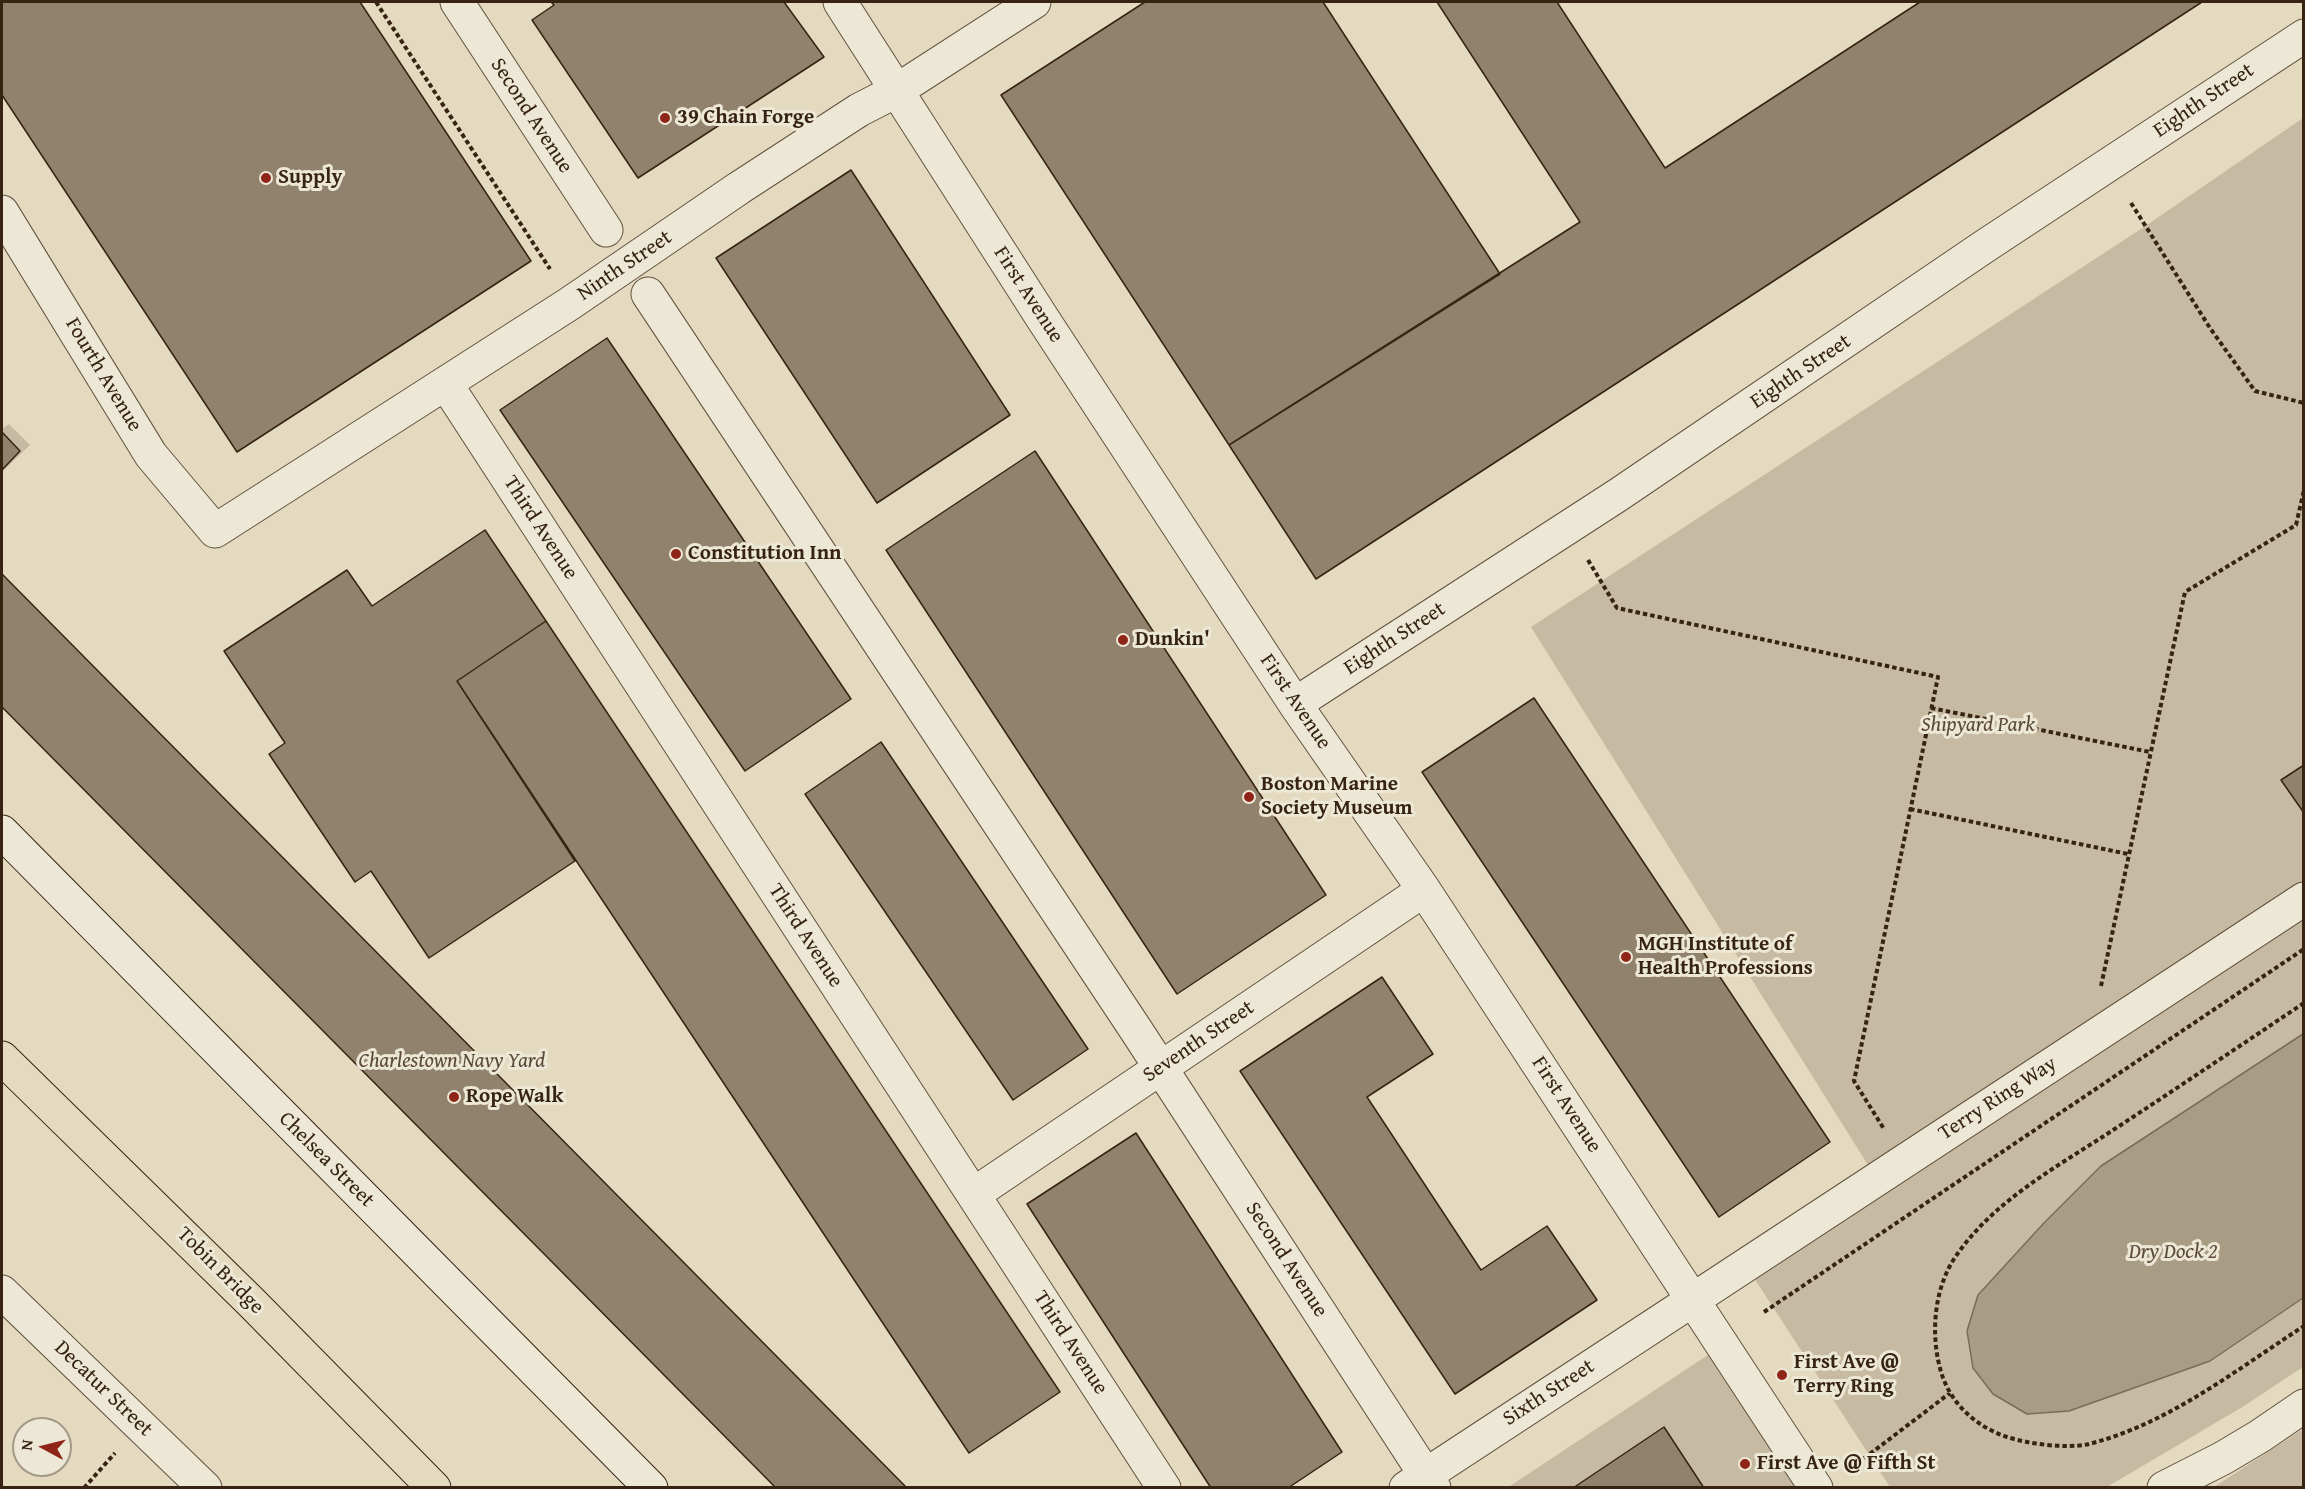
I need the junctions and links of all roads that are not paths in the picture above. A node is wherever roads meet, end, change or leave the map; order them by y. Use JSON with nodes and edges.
{"nodes":[{"id":1,"x":457,"y":2,"type":"edge"},
{"id":2,"x":840,"y":2,"type":"edge"},
{"id":3,"x":1034,"y":2,"type":"edge"},
{"id":4,"x":2304,"y":36,"type":"edge"},
{"id":5,"x":896,"y":91,"type":"junction"},
{"id":6,"x":2,"y":212,"type":"edge"},
{"id":7,"x":606,"y":230,"type":"dead end"},
{"id":8,"x":648,"y":294,"type":"dead end"},
{"id":9,"x":446,"y":384,"type":"junction"},
{"id":10,"x":215,"y":531,"type":"joint"},
{"id":11,"x":1295,"y":704,"type":"junction"},
{"id":12,"x":2,"y":832,"type":"edge"},
{"id":13,"x":1424,"y":890,"type":"junction"},
{"id":14,"x":2304,"y":899,"type":"edge"},
{"id":15,"x":2,"y":1060,"type":"edge"},
{"id":16,"x":1161,"y":1068,"type":"junction"},
{"id":17,"x":974,"y":1194,"type":"junction"},
{"id":18,"x":2,"y":1292,"type":"edge"},
{"id":19,"x":1693,"y":1299,"type":"junction"},
{"id":20,"x":2304,"y":1406,"type":"edge"},
{"id":21,"x":1422,"y":1483,"type":"edge"},
{"id":22,"x":205,"y":1488,"type":"edge"},
{"id":23,"x":434,"y":1488,"type":"edge"},
{"id":24,"x":651,"y":1488,"type":"edge"},
{"id":25,"x":1164,"y":1488,"type":"edge"},
{"id":26,"x":1816,"y":1488,"type":"edge"},
{"id":27,"x":2164,"y":1488,"type":"edge"}],
"edges":[{"from":1,"to":7,"type":"street","name":"Second Avenue"},
{"from":2,"to":5,"type":"street","name":"First Avenue"},
{"from":3,"to":5,"type":"street","name":"Ninth Street"},
{"from":4,"to":11,"type":"street","name":"Eighth Street"},
{"from":5,"to":9,"type":"street","name":"Ninth Street"},
{"from":5,"to":11,"type":"street","name":"First Avenue"},
{"from":6,"to":10,"type":"street","name":"Fourth Avenue"},
{"from":8,"to":16,"type":"street","name":"Second Avenue"},
{"from":9,"to":10,"type":"street","name":"Ninth Street"},
{"from":9,"to":17,"type":"street","name":"Third Avenue"},
{"from":11,"to":13,"type":"street","name":"First Avenue"},
{"from":12,"to":24,"type":"street","name":"Chelsea Street"},
{"from":13,"to":16,"type":"street","name":"Seventh Street"},
{"from":13,"to":19,"type":"street","name":"First Avenue"},
{"from":14,"to":19,"type":"street","name":"Terry Ring Way"},
{"from":15,"to":23,"type":"highway","name":"Tobin Bridge"},
{"from":16,"to":17,"type":"street","name":"Seventh Street"},
{"from":16,"to":21,"type":"street","name":"Second Avenue"},
{"from":17,"to":25,"type":"street","name":"Third Avenue"},
{"from":18,"to":22,"type":"street","name":"Decatur Street"},
{"from":19,"to":21,"type":"street","name":"Sixth Street"},
{"from":19,"to":26,"type":"street","name":"First Avenue"},
{"from":20,"to":27,"type":"street"}]}
